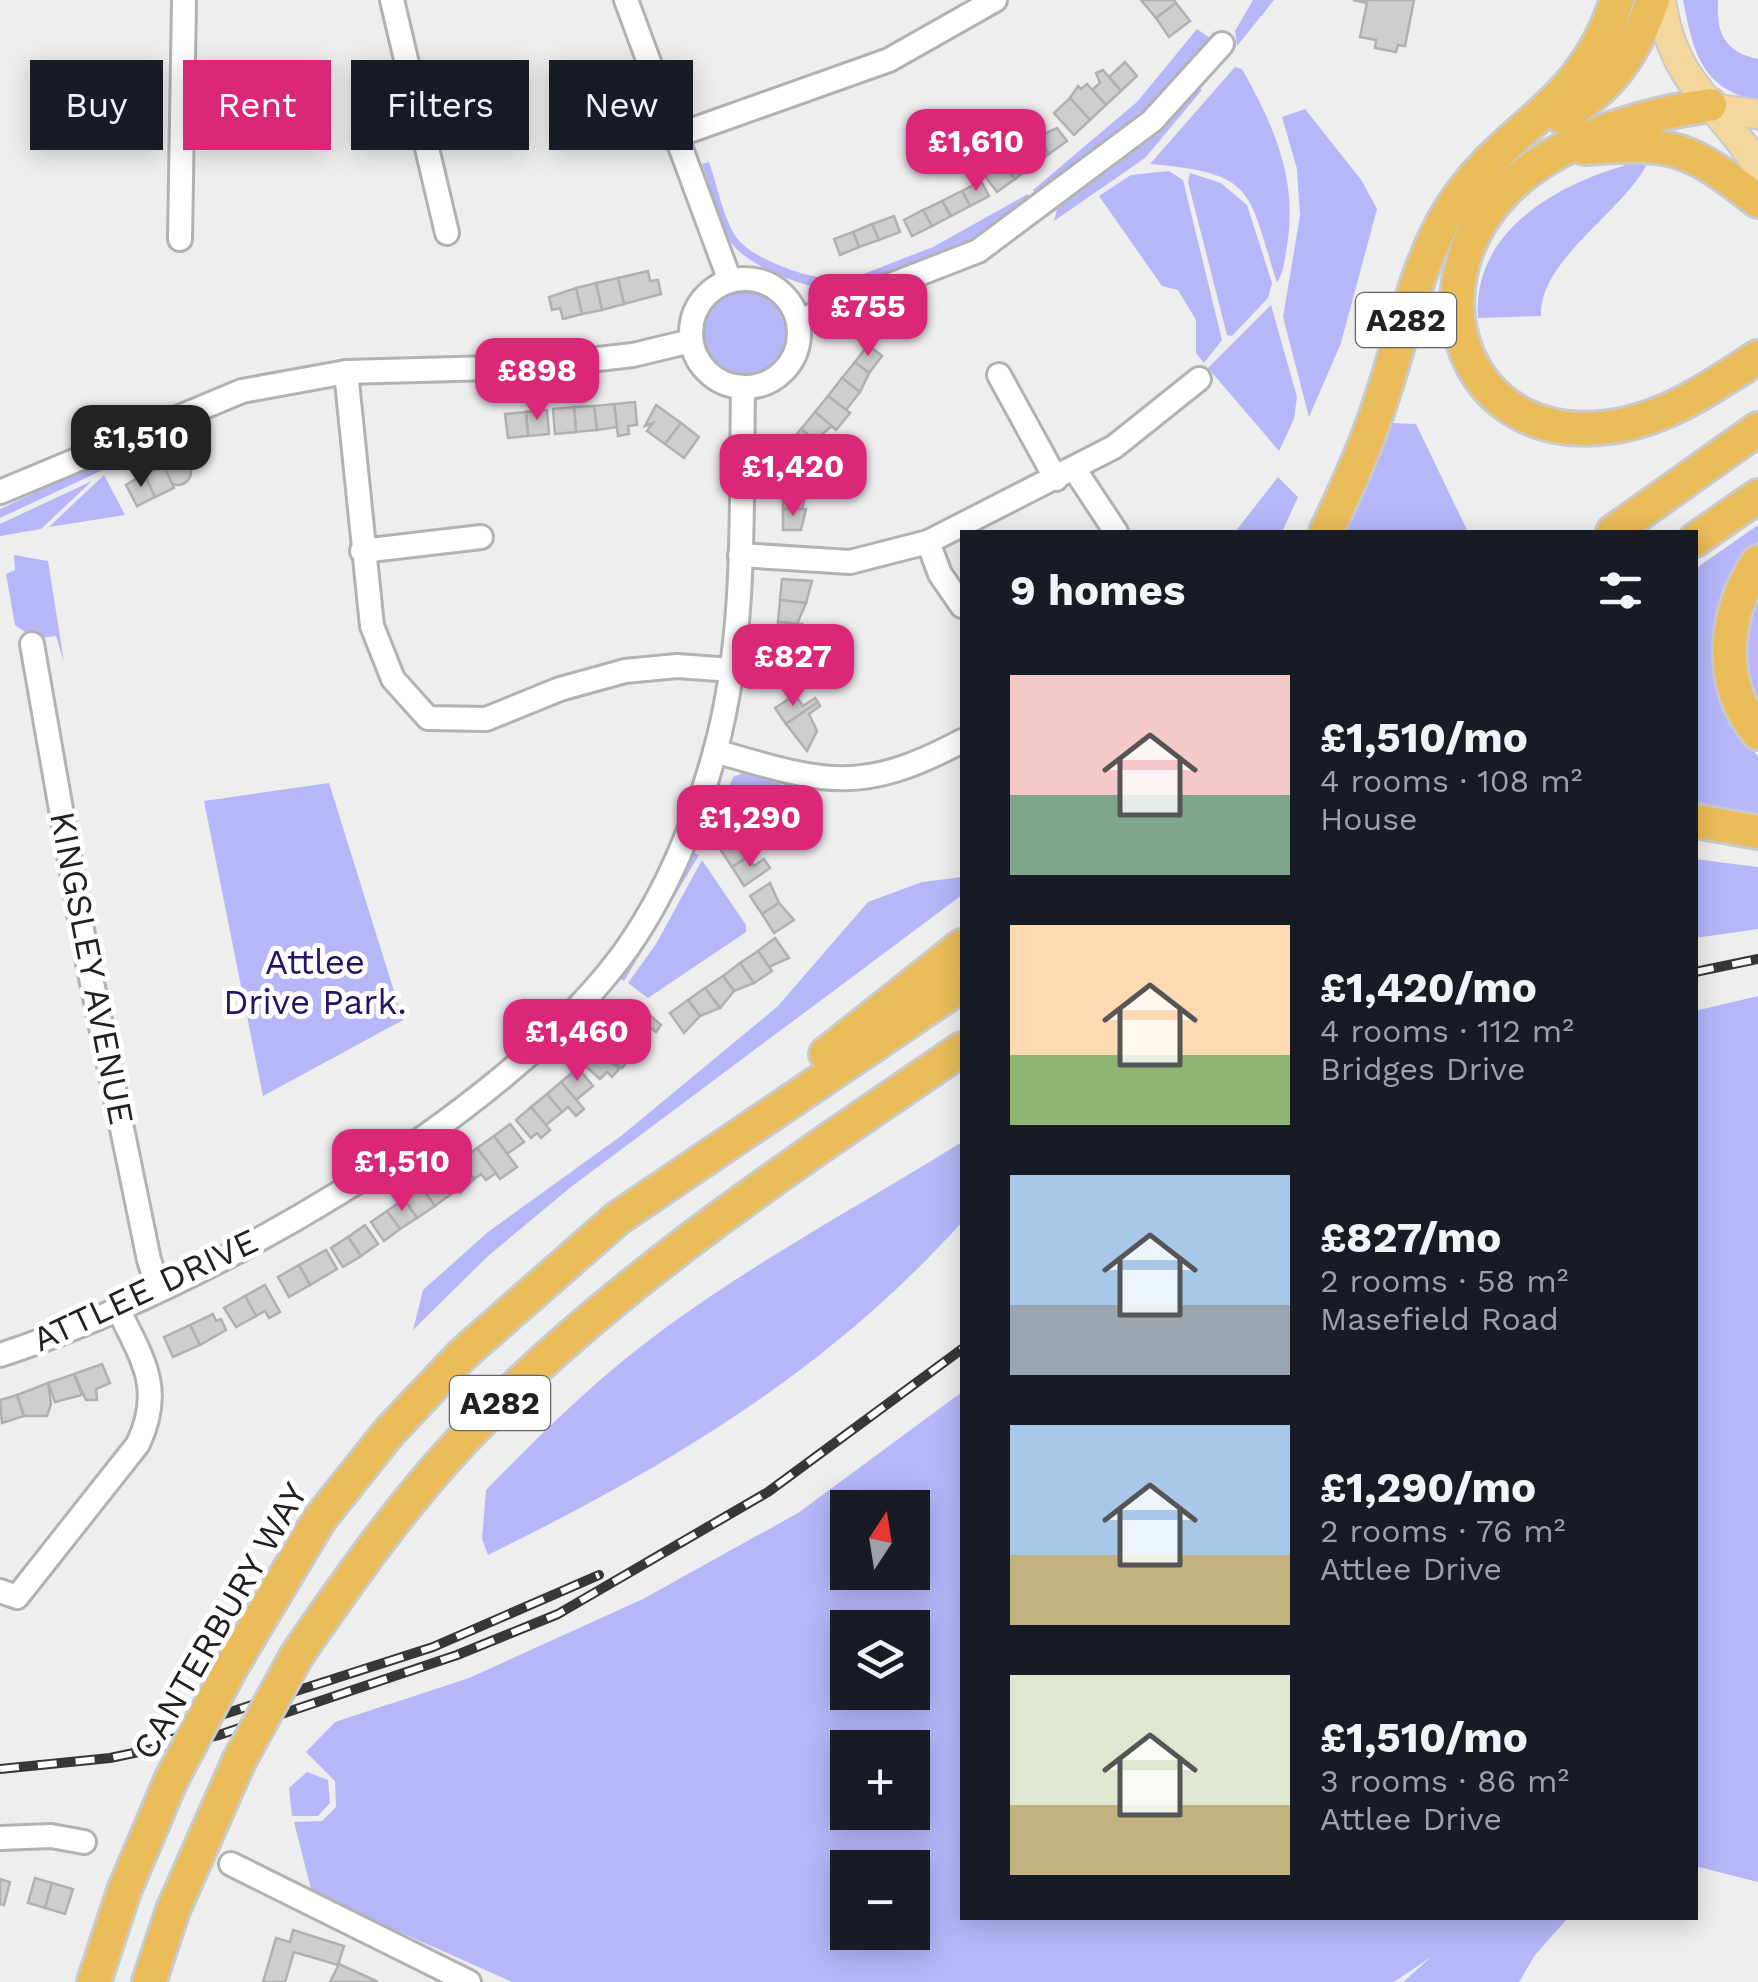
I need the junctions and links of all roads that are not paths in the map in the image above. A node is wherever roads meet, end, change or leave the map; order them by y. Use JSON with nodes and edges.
{"nodes":[{"id":1,"x":184,"y":0,"type":"edge"},
{"id":2,"x":392,"y":0,"type":"edge"},
{"id":3,"x":626,"y":0,"type":"edge"},
{"id":4,"x":996,"y":0,"type":"edge"},
{"id":5,"x":1616,"y":0,"type":"edge"},
{"id":6,"x":1653,"y":0,"type":"edge"},
{"id":7,"x":1661,"y":0,"type":"edge"},
{"id":8,"x":1222,"y":44,"type":"dead end"},
{"id":9,"x":648,"y":60,"type":"edge"},
{"id":10,"x":1713,"y":108,"type":"junction"},
{"id":11,"x":1758,"y":114,"type":"edge"},
{"id":12,"x":693,"y":130,"type":"edge"},
{"id":13,"x":1525,"y":133,"type":"junction"},
{"id":14,"x":680,"y":150,"type":"edge"},
{"id":15,"x":1570,"y":150,"type":"junction"},
{"id":16,"x":1758,"y":167,"type":"edge"},
{"id":17,"x":1758,"y":201,"type":"edge"},
{"id":18,"x":447,"y":233,"type":"dead end"},
{"id":19,"x":180,"y":239,"type":"dead end"},
{"id":20,"x":730,"y":281,"type":"junction"},
{"id":21,"x":798,"y":321,"type":"junction"},
{"id":22,"x":691,"y":340,"type":"junction"},
{"id":23,"x":1758,"y":356,"type":"edge"},
{"id":24,"x":346,"y":372,"type":"junction"},
{"id":25,"x":999,"y":375,"type":"dead end"},
{"id":26,"x":1199,"y":379,"type":"dead end"},
{"id":27,"x":744,"y":387,"type":"junction"},
{"id":28,"x":1758,"y":428,"type":"edge"},
{"id":29,"x":1066,"y":474,"type":"junction"},
{"id":30,"x":0,"y":492,"type":"edge"},
{"id":31,"x":1758,"y":496,"type":"edge"},
{"id":32,"x":1114,"y":530,"type":"edge"},
{"id":33,"x":1327,"y":530,"type":"edge"},
{"id":34,"x":1617,"y":530,"type":"edge"},
{"id":35,"x":481,"y":537,"type":"dead end"},
{"id":36,"x":1698,"y":538,"type":"edge"},
{"id":37,"x":928,"y":542,"type":"junction"},
{"id":38,"x":362,"y":551,"type":"junction"},
{"id":39,"x":740,"y":555,"type":"junction"},
{"id":40,"x":1758,"y":562,"type":"edge"},
{"id":41,"x":960,"y":603,"type":"edge"},
{"id":42,"x":32,"y":644,"type":"dead end"},
{"id":43,"x":732,"y":670,"type":"junction"},
{"id":44,"x":1758,"y":733,"type":"edge"},
{"id":45,"x":960,"y":741,"type":"edge"},
{"id":46,"x":715,"y":751,"type":"junction"},
{"id":47,"x":1698,"y":822,"type":"edge"},
{"id":48,"x":1758,"y":832,"type":"edge"},
{"id":49,"x":960,"y":948,"type":"edge"},
{"id":50,"x":960,"y":987,"type":"edge"},
{"id":51,"x":960,"y":1050,"type":"edge"},
{"id":52,"x":960,"y":1072,"type":"edge"},
{"id":53,"x":748,"y":1195,"type":"junction"},
{"id":54,"x":618,"y":1218,"type":"junction"},
{"id":55,"x":159,"y":1290,"type":"junction"},
{"id":56,"x":118,"y":1310,"type":"junction"},
{"id":57,"x":0,"y":1355,"type":"edge"},
{"id":58,"x":0,"y":1592,"type":"edge"},
{"id":59,"x":0,"y":1838,"type":"edge"},
{"id":60,"x":84,"y":1842,"type":"dead end"},
{"id":61,"x":231,"y":1864,"type":"dead end"},
{"id":62,"x":94,"y":1982,"type":"edge"},
{"id":63,"x":149,"y":1982,"type":"edge"},
{"id":64,"x":468,"y":1982,"type":"edge"}],
"edges":[{"from":1,"to":19,"type":"street"},
{"from":2,"to":18,"type":"street"},
{"from":3,"to":9,"type":"street"},
{"from":4,"to":12,"type":"street"},
{"from":5,"to":13,"type":"highway","number":"A282"},
{"from":6,"to":13,"type":"highway","number":"A282"},
{"from":7,"to":10,"type":"main road"},
{"from":8,"to":21,"type":"street"},
{"from":10,"to":11,"type":"main road"},
{"from":10,"to":15,"type":"highway","number":"A282"},
{"from":10,"to":16,"type":"main road"},
{"from":13,"to":33,"type":"highway","number":"A282"},
{"from":14,"to":20,"type":"street"},
{"from":15,"to":17,"type":"highway","number":"A282"},
{"from":15,"to":23,"type":"highway","number":"A282"},
{"from":20,"to":21,"type":"street"},
{"from":20,"to":22,"type":"street"},
{"from":21,"to":27,"type":"street"},
{"from":22,"to":24,"type":"street"},
{"from":22,"to":27,"type":"street"},
{"from":24,"to":30,"type":"street"},
{"from":24,"to":38,"type":"street"},
{"from":25,"to":29,"type":"street"},
{"from":26,"to":29,"type":"street"},
{"from":27,"to":39,"type":"street","name":"ATTLEE DRIVE"},
{"from":28,"to":34,"type":"highway"},
{"from":29,"to":32,"type":"street"},
{"from":29,"to":37,"type":"street"},
{"from":31,"to":36,"type":"highway"},
{"from":35,"to":38,"type":"street"},
{"from":37,"to":39,"type":"street"},
{"from":37,"to":41,"type":"street"},
{"from":38,"to":43,"type":"street"},
{"from":39,"to":43,"type":"street","name":"ATTLEE DRIVE"},
{"from":40,"to":44,"type":"highway"},
{"from":42,"to":55,"type":"street","name":"KINGSLEY AVENUE"},
{"from":43,"to":46,"type":"street","name":"ATTLEE DRIVE"},
{"from":45,"to":46,"type":"street"},
{"from":46,"to":55,"type":"street","name":"ATTLEE DRIVE"},
{"from":47,"to":48,"type":"highway"},
{"from":49,"to":54,"type":"highway","number":"A282"},
{"from":50,"to":54,"type":"highway","name":"CANTERBURY WAY","number":"A282"},
{"from":51,"to":53,"type":"highway","number":"A282"},
{"from":52,"to":53,"type":"highway","number":"A282"},
{"from":53,"to":63,"type":"highway","number":"A282","bridge":true},
{"from":54,"to":62,"type":"highway","name":"CANTERBURY WAY","number":"A282","bridge":true},
{"from":55,"to":56,"type":"street","name":"ATTLEE DRIVE"},
{"from":56,"to":57,"type":"street","name":"ATTLEE DRIVE"},
{"from":56,"to":58,"type":"street"},
{"from":59,"to":60,"type":"street"},
{"from":61,"to":64,"type":"street"}]}
